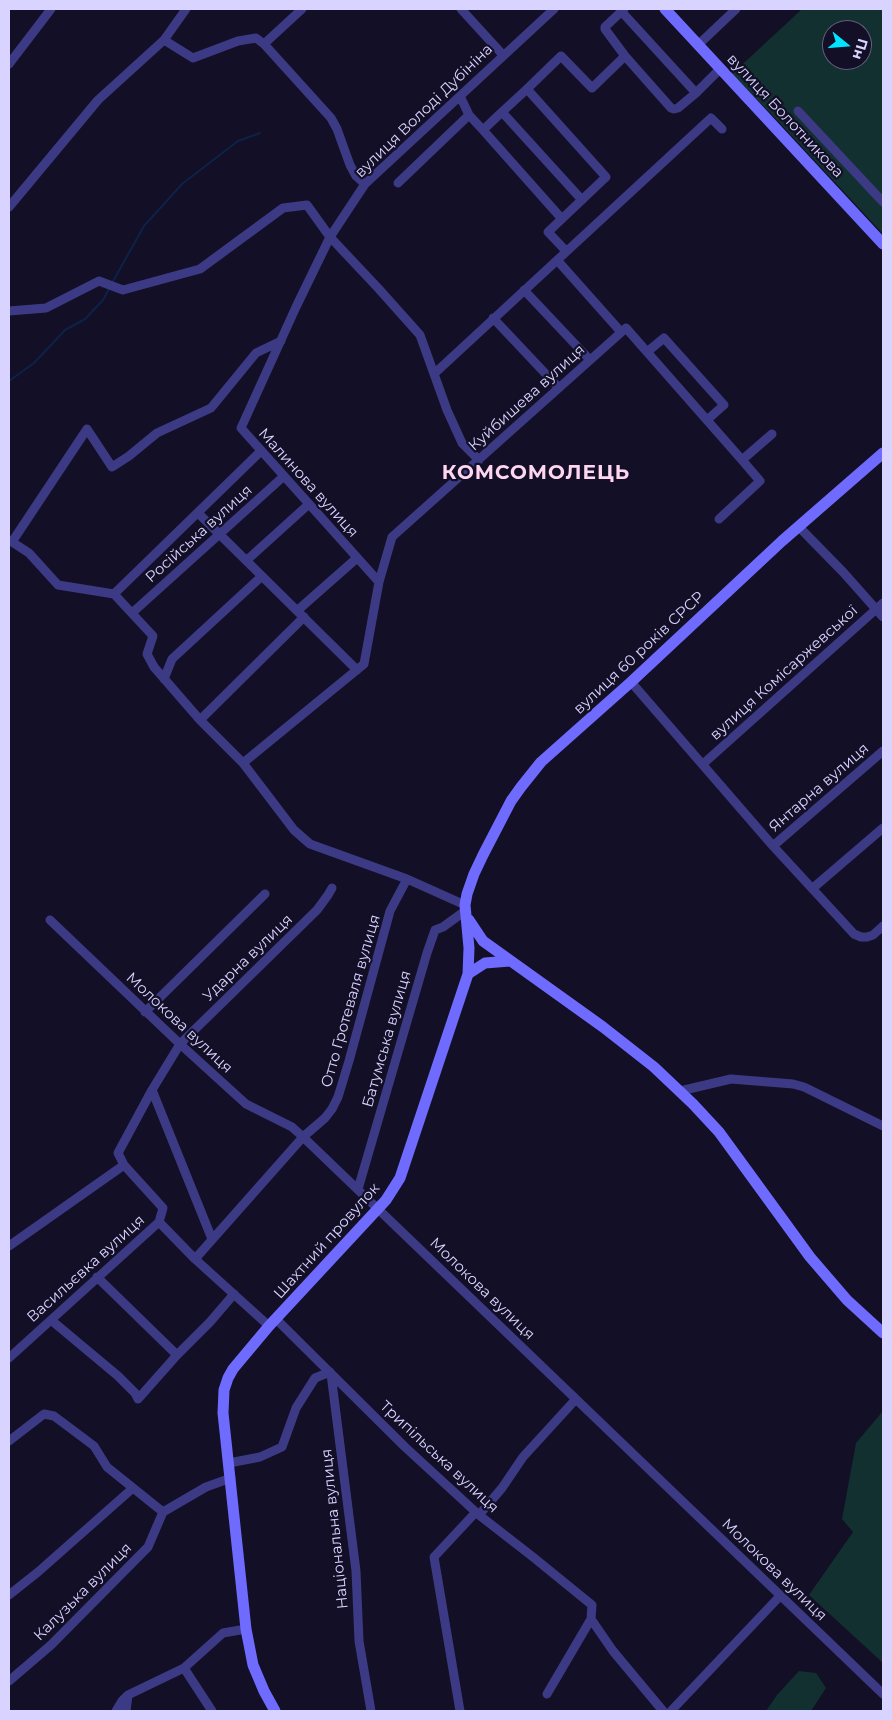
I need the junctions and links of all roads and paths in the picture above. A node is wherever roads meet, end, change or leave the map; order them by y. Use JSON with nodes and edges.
{"nodes":[{"id":1,"x":51,"y":9,"type":"edge"},
{"id":2,"x":186,"y":9,"type":"edge"},
{"id":3,"x":302,"y":9,"type":"edge"},
{"id":4,"x":461,"y":9,"type":"edge"},
{"id":5,"x":554,"y":9,"type":"edge"},
{"id":6,"x":665,"y":9,"type":"edge"},
{"id":7,"x":736,"y":9,"type":"edge"},
{"id":8,"x":623,"y":10,"type":"edge"},
{"id":9,"x":164,"y":40,"type":"junction"},
{"id":10,"x":264,"y":44,"type":"junction"},
{"id":11,"x":698,"y":44,"type":"junction"},
{"id":12,"x":503,"y":55,"type":"junction"},
{"id":13,"x":625,"y":56,"type":"junction"},
{"id":14,"x":9,"y":64,"type":"edge"},
{"id":15,"x":721,"y":68,"type":"junction"},
{"id":16,"x":527,"y":89,"type":"junction"},
{"id":17,"x":696,"y":93,"type":"junction"},
{"id":18,"x":460,"y":96,"type":"junction"},
{"id":19,"x":798,"y":111,"type":"dead end"},
{"id":20,"x":502,"y":112,"type":"junction"},
{"id":21,"x":469,"y":115,"type":"junction"},
{"id":22,"x":722,"y":129,"type":"dead end"},
{"id":23,"x":483,"y":130,"type":"junction"},
{"id":24,"x":398,"y":183,"type":"dead end"},
{"id":25,"x":365,"y":184,"type":"junction"},
{"id":26,"x":582,"y":200,"type":"junction"},
{"id":27,"x":883,"y":202,"type":"edge"},
{"id":28,"x":9,"y":207,"type":"edge"},
{"id":29,"x":562,"y":219,"type":"junction"},
{"id":30,"x":330,"y":237,"type":"junction"},
{"id":31,"x":883,"y":244,"type":"edge"},
{"id":32,"x":566,"y":251,"type":"junction"},
{"id":33,"x":557,"y":260,"type":"junction"},
{"id":34,"x":524,"y":290,"type":"junction"},
{"id":35,"x":9,"y":311,"type":"edge"},
{"id":36,"x":493,"y":318,"type":"junction"},
{"id":37,"x":623,"y":330,"type":"junction"},
{"id":38,"x":280,"y":341,"type":"junction"},
{"id":39,"x":647,"y":352,"type":"junction"},
{"id":40,"x":590,"y":360,"type":"junction"},
{"id":41,"x":434,"y":373,"type":"junction"},
{"id":42,"x":559,"y":388,"type":"junction"},
{"id":43,"x":707,"y":420,"type":"junction"},
{"id":44,"x":772,"y":434,"type":"dead end"},
{"id":45,"x":261,"y":451,"type":"junction"},
{"id":46,"x":883,"y":454,"type":"edge"},
{"id":47,"x":479,"y":460,"type":"junction"},
{"id":48,"x":742,"y":460,"type":"junction"},
{"id":49,"x":284,"y":476,"type":"junction"},
{"id":50,"x":309,"y":504,"type":"junction"},
{"id":51,"x":198,"y":513,"type":"junction"},
{"id":52,"x":719,"y":519,"type":"dead end"},
{"id":53,"x":799,"y":527,"type":"junction"},
{"id":54,"x":220,"y":534,"type":"junction"},
{"id":55,"x":10,"y":541,"type":"edge"},
{"id":56,"x":357,"y":558,"type":"junction"},
{"id":57,"x":247,"y":560,"type":"junction"},
{"id":58,"x":262,"y":576,"type":"junction"},
{"id":59,"x":379,"y":582,"type":"junction"},
{"id":60,"x":114,"y":594,"type":"junction"},
{"id":61,"x":880,"y":606,"type":"edge"},
{"id":62,"x":132,"y":613,"type":"junction"},
{"id":63,"x":301,"y":614,"type":"junction"},
{"id":64,"x":883,"y":617,"type":"edge"},
{"id":65,"x":357,"y":670,"type":"junction"},
{"id":66,"x":164,"y":679,"type":"junction"},
{"id":67,"x":631,"y":682,"type":"junction"},
{"id":68,"x":200,"y":720,"type":"junction"},
{"id":69,"x":883,"y":751,"type":"edge"},
{"id":70,"x":243,"y":763,"type":"junction"},
{"id":71,"x":703,"y":764,"type":"junction"},
{"id":72,"x":883,"y":828,"type":"edge"},
{"id":73,"x":774,"y":846,"type":"junction"},
{"id":74,"x":407,"y":880,"type":"junction"},
{"id":75,"x":332,"y":888,"type":"dead end"},
{"id":76,"x":813,"y":888,"type":"junction"},
{"id":77,"x":265,"y":894,"type":"dead end"},
{"id":78,"x":465,"y":908,"type":"junction"},
{"id":79,"x":50,"y":920,"type":"dead end"},
{"id":80,"x":883,"y":926,"type":"edge"},
{"id":81,"x":511,"y":961,"type":"junction"},
{"id":82,"x":468,"y":974,"type":"junction"},
{"id":83,"x":146,"y":1012,"type":"junction"},
{"id":84,"x":180,"y":1044,"type":"junction"},
{"id":85,"x":152,"y":1090,"type":"junction"},
{"id":86,"x":680,"y":1091,"type":"junction"},
{"id":87,"x":883,"y":1126,"type":"edge"},
{"id":88,"x":303,"y":1137,"type":"junction"},
{"id":89,"x":124,"y":1165,"type":"junction"},
{"id":90,"x":358,"y":1189,"type":"junction"},
{"id":91,"x":378,"y":1209,"type":"junction"},
{"id":92,"x":159,"y":1222,"type":"junction"},
{"id":93,"x":212,"y":1239,"type":"junction"},
{"id":94,"x":9,"y":1246,"type":"edge"},
{"id":95,"x":194,"y":1259,"type":"junction"},
{"id":96,"x":97,"y":1277,"type":"junction"},
{"id":97,"x":234,"y":1294,"type":"junction"},
{"id":98,"x":51,"y":1320,"type":"junction"},
{"id":99,"x":272,"y":1323,"type":"junction"},
{"id":100,"x":883,"y":1333,"type":"edge"},
{"id":101,"x":177,"y":1355,"type":"junction"},
{"id":102,"x":9,"y":1358,"type":"edge"},
{"id":103,"x":331,"y":1373,"type":"junction"},
{"id":104,"x":576,"y":1399,"type":"junction"},
{"id":105,"x":9,"y":1441,"type":"edge"},
{"id":106,"x":229,"y":1463,"type":"junction"},
{"id":107,"x":231,"y":1478,"type":"junction"},
{"id":108,"x":133,"y":1488,"type":"junction"},
{"id":109,"x":163,"y":1512,"type":"junction"},
{"id":110,"x":478,"y":1514,"type":"junction"},
{"id":111,"x":9,"y":1595,"type":"edge"},
{"id":112,"x":780,"y":1596,"type":"junction"},
{"id":113,"x":591,"y":1619,"type":"junction"},
{"id":114,"x":246,"y":1629,"type":"junction"},
{"id":115,"x":184,"y":1668,"type":"junction"},
{"id":116,"x":9,"y":1681,"type":"edge"},
{"id":117,"x":547,"y":1694,"type":"dead end"},
{"id":118,"x":883,"y":1694,"type":"edge"},
{"id":119,"x":128,"y":1695,"type":"junction"},
{"id":120,"x":116,"y":1711,"type":"edge"},
{"id":121,"x":126,"y":1711,"type":"edge"},
{"id":122,"x":212,"y":1711,"type":"edge"},
{"id":123,"x":275,"y":1711,"type":"edge"},
{"id":124,"x":371,"y":1711,"type":"edge"},
{"id":125,"x":460,"y":1711,"type":"edge"},
{"id":126,"x":664,"y":1711,"type":"edge"},
{"id":127,"x":671,"y":1711,"type":"edge"}],
"edges":[{"from":1,"to":14,"type":"street"},
{"from":2,"to":9,"type":"street"},
{"from":3,"to":10,"type":"street"},
{"from":4,"to":12,"type":"street"},
{"from":5,"to":12,"type":"street","name":"вулиця Володі Дубініна"},
{"from":6,"to":11,"type":"street","name":"вулиця Болотникова"},
{"from":7,"to":11,"type":"street"},
{"from":8,"to":13,"type":"street"},
{"from":8,"to":17,"type":"street"},
{"from":9,"to":10,"type":"street"},
{"from":9,"to":28,"type":"street"},
{"from":10,"to":25,"type":"street"},
{"from":11,"to":15,"type":"street","name":"вулиця Болотникова"},
{"from":12,"to":18,"type":"street","name":"вулиця Володі Дубініна"},
{"from":13,"to":16,"type":"street"},
{"from":13,"to":17,"type":"street"},
{"from":15,"to":17,"type":"street"},
{"from":15,"to":31,"type":"street","name":"вулиця Болотникова"},
{"from":16,"to":20,"type":"street"},
{"from":16,"to":26,"type":"street"},
{"from":18,"to":21,"type":"street"},
{"from":18,"to":25,"type":"street","name":"вулиця Володі Дубініна"},
{"from":19,"to":27,"type":"street"},
{"from":20,"to":23,"type":"street"},
{"from":20,"to":26,"type":"street"},
{"from":21,"to":23,"type":"street"},
{"from":21,"to":24,"type":"street"},
{"from":22,"to":32,"type":"street"},
{"from":23,"to":29,"type":"street"},
{"from":25,"to":30,"type":"street","name":"вулиця Володі Дубініна"},
{"from":26,"to":29,"type":"street"},
{"from":29,"to":32,"type":"street"},
{"from":30,"to":35,"type":"street"},
{"from":30,"to":38,"type":"street","name":"Малинова вулиця"},
{"from":30,"to":41,"type":"street"},
{"from":32,"to":33,"type":"street"},
{"from":33,"to":34,"type":"street"},
{"from":33,"to":37,"type":"street"},
{"from":34,"to":36,"type":"street"},
{"from":34,"to":40,"type":"street"},
{"from":36,"to":41,"type":"street"},
{"from":36,"to":42,"type":"street"},
{"from":37,"to":39,"type":"street"},
{"from":37,"to":40,"type":"street","name":"Куйбишева вулиця"},
{"from":38,"to":45,"type":"street","name":"Малинова вулиця"},
{"from":38,"to":55,"type":"street"},
{"from":39,"to":43,"type":"street"},
{"from":39,"to":43,"type":"street"},
{"from":40,"to":42,"type":"street","name":"Куйбишева вулиця"},
{"from":41,"to":47,"type":"street"},
{"from":42,"to":47,"type":"street","name":"Куйбишева вулиця"},
{"from":43,"to":48,"type":"street"},
{"from":44,"to":48,"type":"street"},
{"from":45,"to":49,"type":"street","name":"Малинова вулиця"},
{"from":45,"to":51,"type":"street"},
{"from":46,"to":53,"type":"street","name":"вулиця 60 років СРСР"},
{"from":47,"to":59,"type":"street","name":"Куйбишева вулиця"},
{"from":48,"to":52,"type":"street"},
{"from":49,"to":50,"type":"street","name":"Малинова вулиця"},
{"from":49,"to":54,"type":"street","name":"Російська вулиця"},
{"from":50,"to":56,"type":"street","name":"Малинова вулиця"},
{"from":50,"to":57,"type":"street"},
{"from":51,"to":54,"type":"street"},
{"from":51,"to":60,"type":"street"},
{"from":53,"to":61,"type":"street"},
{"from":53,"to":67,"type":"street","name":"вулиця 60 років СРСР"},
{"from":54,"to":57,"type":"street"},
{"from":54,"to":62,"type":"street","name":"Російська вулиця"},
{"from":55,"to":60,"type":"street"},
{"from":56,"to":59,"type":"street","name":"Малинова вулиця"},
{"from":56,"to":63,"type":"street"},
{"from":57,"to":58,"type":"street"},
{"from":58,"to":63,"type":"street"},
{"from":58,"to":66,"type":"street"},
{"from":59,"to":65,"type":"street","name":"Куйбишева вулиця"},
{"from":60,"to":62,"type":"street"},
{"from":61,"to":64,"type":"street"},
{"from":61,"to":71,"type":"street","name":"вулиця Комісаржевської"},
{"from":62,"to":66,"type":"street"},
{"from":63,"to":65,"type":"street"},
{"from":63,"to":68,"type":"street"},
{"from":65,"to":70,"type":"street","name":"Куйбишева вулиця"},
{"from":66,"to":68,"type":"street"},
{"from":67,"to":71,"type":"street"},
{"from":67,"to":78,"type":"street","name":"вулиця 60 років СРСР"},
{"from":68,"to":70,"type":"street"},
{"from":69,"to":73,"type":"street","name":"Янтарна вулиця"},
{"from":70,"to":74,"type":"street"},
{"from":71,"to":73,"type":"street"},
{"from":72,"to":76,"type":"street"},
{"from":73,"to":76,"type":"street"},
{"from":74,"to":78,"type":"street"},
{"from":74,"to":88,"type":"street","name":"Отто Гротеваля вулиця"},
{"from":75,"to":84,"type":"street","name":"Ударна вулиця"},
{"from":76,"to":80,"type":"street"},
{"from":77,"to":83,"type":"street"},
{"from":78,"to":81,"type":"street"},
{"from":78,"to":82,"type":"street","name":"Шахтний провулок"},
{"from":78,"to":90,"type":"street","name":"Батумська вулиця"},
{"from":79,"to":83,"type":"street","name":"Молокова вулиця"},
{"from":81,"to":82,"type":"street"},
{"from":81,"to":86,"type":"street"},
{"from":82,"to":91,"type":"street","name":"Шахтний провулок"},
{"from":83,"to":84,"type":"street","name":"Молокова вулиця"},
{"from":84,"to":85,"type":"street","name":"Ударна вулиця"},
{"from":84,"to":88,"type":"street","name":"Молокова вулиця"},
{"from":85,"to":89,"type":"street","name":"Ударна вулиця"},
{"from":85,"to":93,"type":"street"},
{"from":86,"to":87,"type":"street"},
{"from":86,"to":100,"type":"street"},
{"from":88,"to":90,"type":"street","name":"Молокова вулиця"},
{"from":88,"to":93,"type":"street","name":"Отто Гротеваля вулиця"},
{"from":89,"to":92,"type":"street"},
{"from":89,"to":94,"type":"street"},
{"from":90,"to":91,"type":"street","name":"Молокова вулиця"},
{"from":91,"to":99,"type":"street","name":"Шахтний провулок"},
{"from":91,"to":104,"type":"street","name":"Молокова вулиця"},
{"from":92,"to":95,"type":"street","name":"Васильєвка вулиця"},
{"from":92,"to":96,"type":"street","name":"Васильєвка вулиця"},
{"from":93,"to":95,"type":"street","name":"Отто Гротеваля вулиця"},
{"from":95,"to":97,"type":"street","name":"Васильєвка вулиця"},
{"from":96,"to":98,"type":"street","name":"Васильєвка вулиця"},
{"from":96,"to":101,"type":"street"},
{"from":97,"to":99,"type":"street","name":"Васильєвка вулиця"},
{"from":97,"to":101,"type":"street"},
{"from":98,"to":101,"type":"street"},
{"from":98,"to":102,"type":"street","name":"Васильєвка вулиця"},
{"from":99,"to":103,"type":"street","name":"Трипільська вулиця"},
{"from":99,"to":106,"type":"street","name":"Шахтний провулок"},
{"from":103,"to":106,"type":"street"},
{"from":103,"to":110,"type":"street","name":"Трипільська вулиця"},
{"from":103,"to":124,"type":"street","name":"Національна вулиця"},
{"from":104,"to":110,"type":"street"},
{"from":104,"to":112,"type":"street","name":"Молокова вулиця"},
{"from":105,"to":108,"type":"street"},
{"from":106,"to":107,"type":"street","name":"Шахтний провулок"},
{"from":107,"to":109,"type":"street"},
{"from":107,"to":114,"type":"street","name":"Шахтний провулок"},
{"from":108,"to":109,"type":"street"},
{"from":108,"to":111,"type":"street"},
{"from":109,"to":116,"type":"street","name":"Калузька вулиця"},
{"from":110,"to":113,"type":"street","name":"Трипільська вулиця"},
{"from":110,"to":125,"type":"street"},
{"from":112,"to":118,"type":"street","name":"Молокова вулиця"},
{"from":112,"to":127,"type":"street"},
{"from":113,"to":117,"type":"street"},
{"from":113,"to":126,"type":"street"},
{"from":114,"to":115,"type":"street"},
{"from":114,"to":123,"type":"street","name":"Шахтний провулок"},
{"from":115,"to":119,"type":"street"},
{"from":115,"to":122,"type":"street"},
{"from":119,"to":120,"type":"street"},
{"from":119,"to":121,"type":"street"}]}
